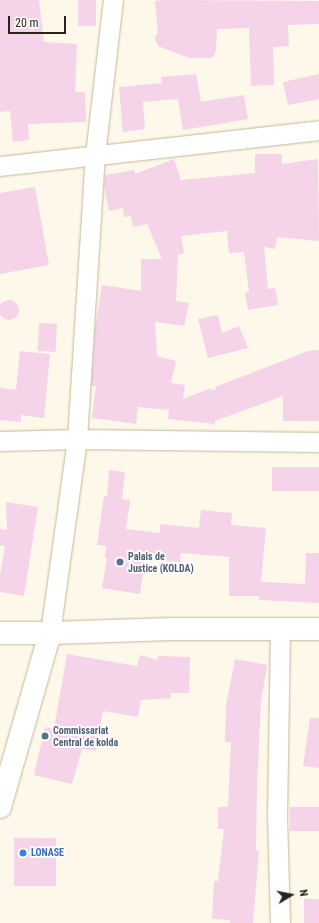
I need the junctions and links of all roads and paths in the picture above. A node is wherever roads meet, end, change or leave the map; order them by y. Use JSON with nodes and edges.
{"nodes":[{"id":1,"x":113,"y":0,"type":"edge"},
{"id":2,"x":319,"y":130,"type":"edge"},
{"id":3,"x":95,"y":155,"type":"junction"},
{"id":4,"x":0,"y":166,"type":"edge"},
{"id":5,"x":77,"y":439,"type":"junction"},
{"id":6,"x":0,"y":441,"type":"edge"},
{"id":7,"x":319,"y":442,"type":"edge"},
{"id":8,"x":280,"y":628,"type":"junction"},
{"id":9,"x":319,"y":629,"type":"edge"},
{"id":10,"x":0,"y":633,"type":"edge"},
{"id":11,"x":50,"y":633,"type":"junction"},
{"id":12,"x":1,"y":802,"type":"edge"},
{"id":13,"x":280,"y":923,"type":"edge"}],
"edges":[{"from":1,"to":3,"type":"street"},
{"from":2,"to":3,"type":"street"},
{"from":3,"to":4,"type":"street"},
{"from":3,"to":5,"type":"street"},
{"from":5,"to":6,"type":"street"},
{"from":5,"to":7,"type":"street"},
{"from":5,"to":11,"type":"street"},
{"from":8,"to":9,"type":"main road"},
{"from":8,"to":11,"type":"main road"},
{"from":8,"to":13,"type":"street"},
{"from":10,"to":11,"type":"main road"},
{"from":11,"to":12,"type":"main road"}]}
